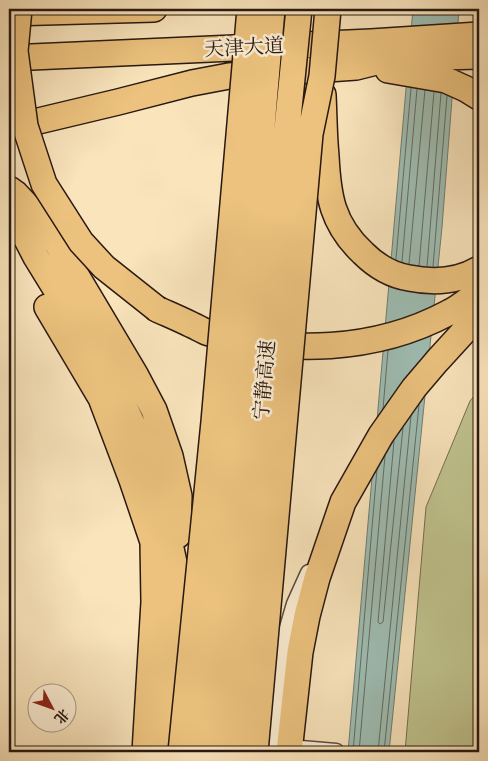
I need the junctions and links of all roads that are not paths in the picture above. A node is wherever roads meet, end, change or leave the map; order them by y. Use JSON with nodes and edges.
{"nodes":[{"id":1,"x":19,"y":9,"type":"edge"},
{"id":2,"x":154,"y":9,"type":"edge"},
{"id":3,"x":250,"y":9,"type":"edge"},
{"id":4,"x":272,"y":9,"type":"edge"},
{"id":5,"x":299,"y":9,"type":"edge"},
{"id":6,"x":328,"y":9,"type":"edge"},
{"id":7,"x":88,"y":10,"type":"edge"},
{"id":8,"x":9,"y":13,"type":"edge"},
{"id":9,"x":479,"y":35,"type":"edge"},
{"id":10,"x":479,"y":56,"type":"edge"},
{"id":11,"x":9,"y":58,"type":"edge"},
{"id":12,"x":400,"y":65,"type":"junction"},
{"id":13,"x":322,"y":76,"type":"junction"},
{"id":14,"x":479,"y":97,"type":"edge"},
{"id":15,"x":9,"y":128,"type":"edge"},
{"id":16,"x":9,"y":189,"type":"edge"},
{"id":17,"x":9,"y":205,"type":"edge"},
{"id":18,"x":9,"y":237,"type":"edge"},
{"id":19,"x":479,"y":269,"type":"edge"},
{"id":20,"x":479,"y":292,"type":"edge"},
{"id":21,"x":475,"y":320,"type":"edge"},
{"id":22,"x":176,"y":572,"type":"junction"},
{"id":23,"x":283,"y":751,"type":"edge"},
{"id":24,"x":145,"y":752,"type":"edge"},
{"id":25,"x":165,"y":752,"type":"edge"},
{"id":26,"x":182,"y":752,"type":"edge"},
{"id":27,"x":206,"y":752,"type":"edge"},
{"id":28,"x":230,"y":752,"type":"edge"},
{"id":29,"x":255,"y":752,"type":"edge"},
{"id":30,"x":336,"y":752,"type":"edge"}],
"edges":[{"from":1,"to":20,"type":"highway","bridge":true},
{"from":2,"to":7,"type":"highway"},
{"from":3,"to":26,"type":"highway","bridge":true},
{"from":4,"to":27,"type":"highway","name":"宁静高速","bridge":true},
{"from":5,"to":28,"type":"highway","name":"宁静高速","bridge":true},
{"from":6,"to":13,"type":"highway","bridge":true},
{"from":7,"to":8,"type":"highway"},
{"from":9,"to":11,"type":"highway","name":"天津大道"},
{"from":10,"to":12,"type":"highway"},
{"from":12,"to":14,"type":"highway"},
{"from":12,"to":15,"type":"highway"},
{"from":13,"to":19,"type":"highway","bridge":true},
{"from":13,"to":29,"type":"highway","bridge":true},
{"from":16,"to":22,"type":"highway"},
{"from":17,"to":22,"type":"highway"},
{"from":18,"to":24,"type":"highway"},
{"from":21,"to":23,"type":"highway"},
{"from":22,"to":25,"type":"highway"},
{"from":23,"to":30,"type":"street"}]}
